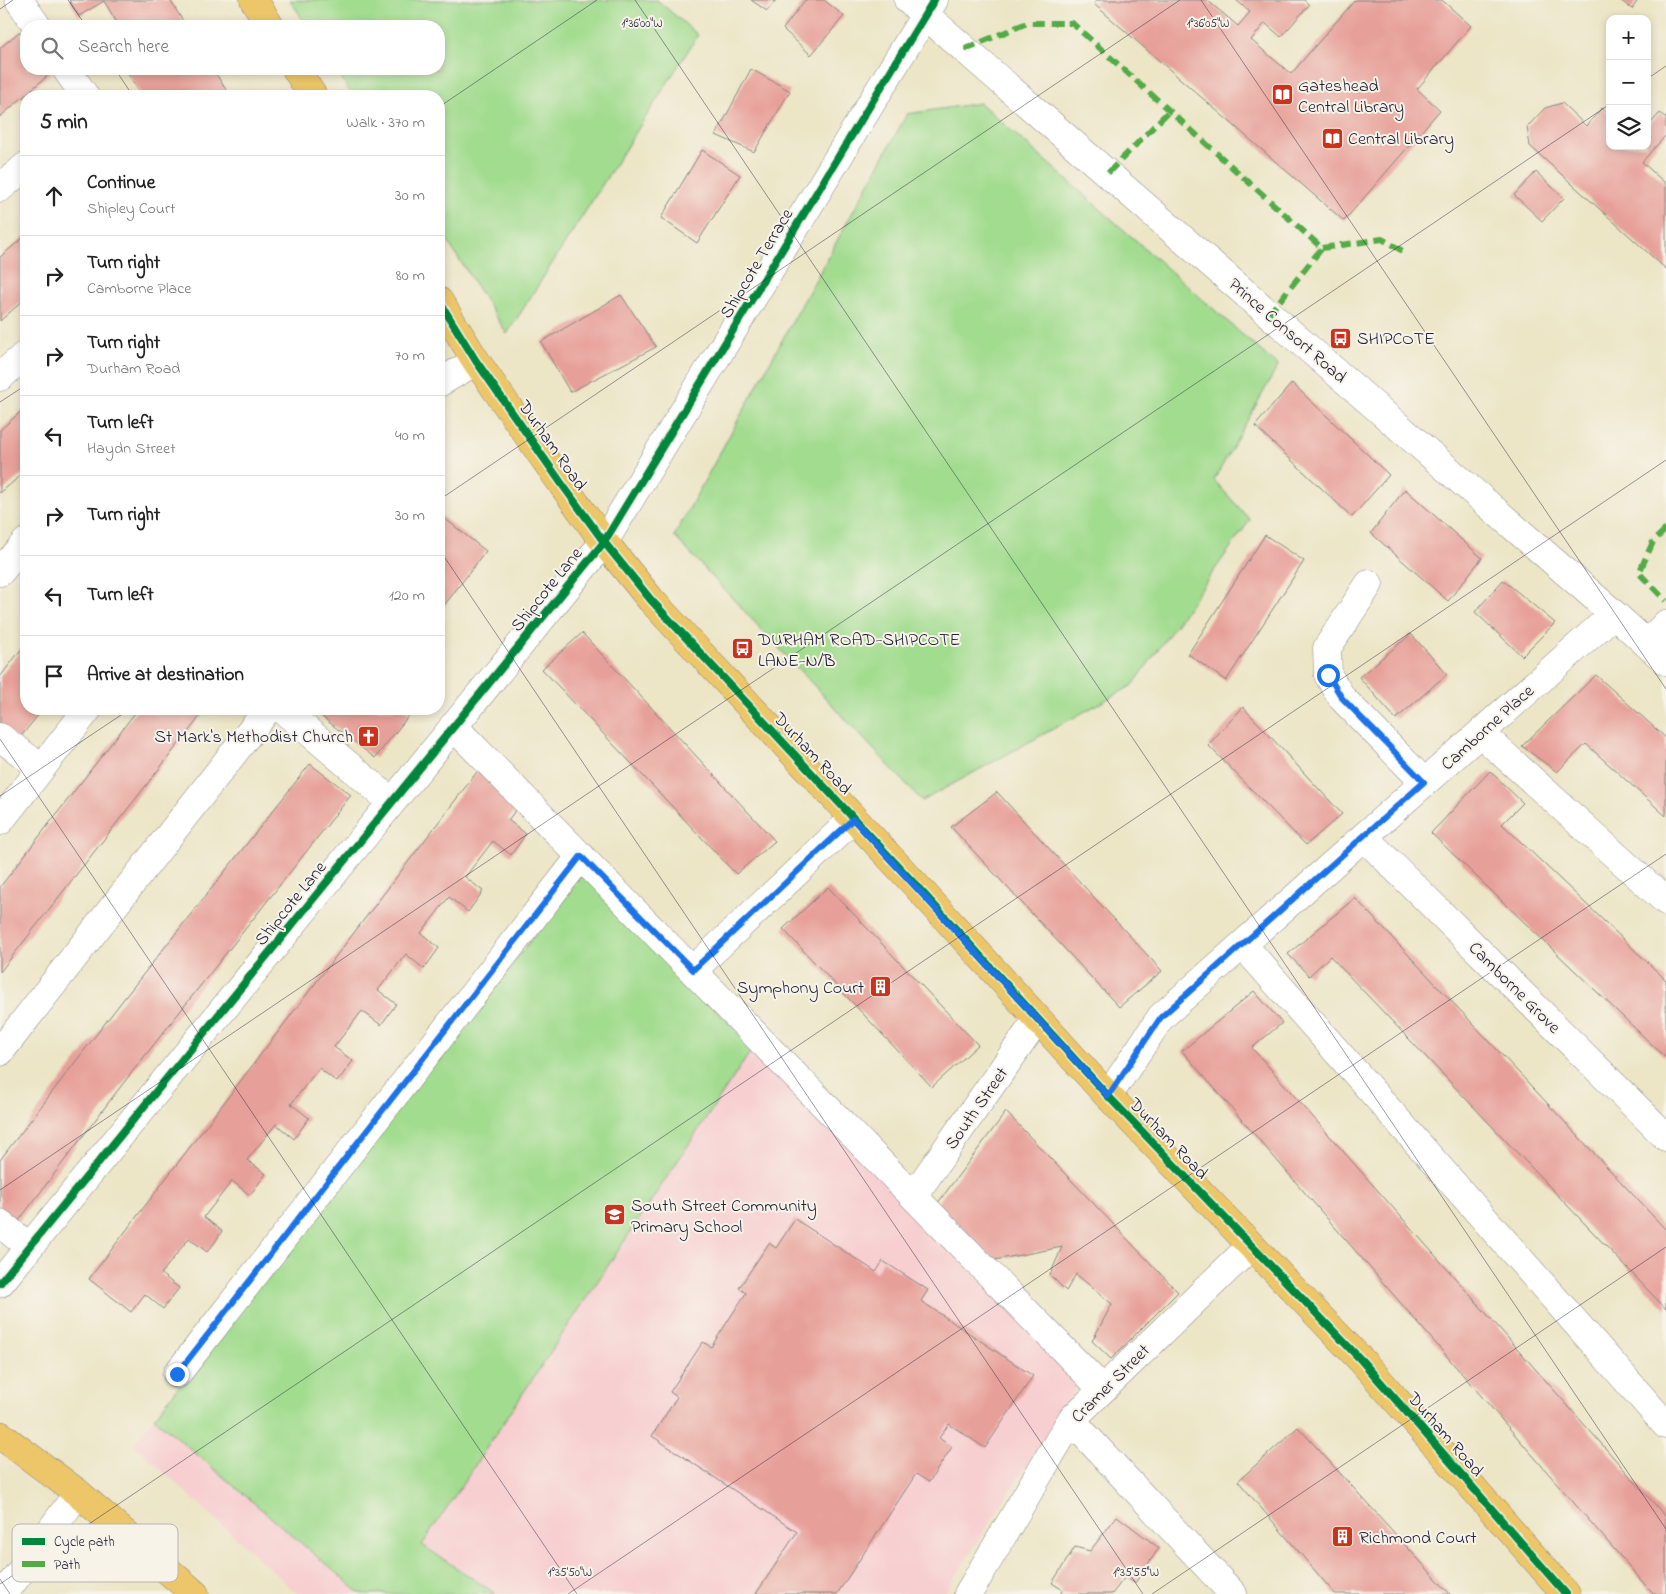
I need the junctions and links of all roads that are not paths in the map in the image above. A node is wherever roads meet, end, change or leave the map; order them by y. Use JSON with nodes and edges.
{"nodes":[{"id":1,"x":19,"y":0,"type":"edge"},
{"id":2,"x":254,"y":0,"type":"edge"},
{"id":3,"x":923,"y":5,"type":"edge"},
{"id":4,"x":33,"y":20,"type":"edge"},
{"id":5,"x":266,"y":20,"type":"edge"},
{"id":6,"x":70,"y":75,"type":"edge"},
{"id":7,"x":300,"y":75,"type":"edge"},
{"id":8,"x":81,"y":90,"type":"edge"},
{"id":9,"x":308,"y":90,"type":"edge"},
{"id":10,"x":20,"y":171,"type":"edge"},
{"id":11,"x":0,"y":188,"type":"edge"},
{"id":12,"x":445,"y":311,"type":"edge"},
{"id":13,"x":20,"y":359,"type":"edge"},
{"id":14,"x":476,"y":361,"type":"junction"},
{"id":15,"x":0,"y":377,"type":"edge"},
{"id":16,"x":445,"y":379,"type":"edge"},
{"id":17,"x":604,"y":542,"type":"junction"},
{"id":18,"x":20,"y":549,"type":"edge"},
{"id":19,"x":0,"y":572,"type":"edge"},
{"id":20,"x":1369,"y":584,"type":"dead end"},
{"id":21,"x":1614,"y":614,"type":"junction"},
{"id":22,"x":1666,"y":624,"type":"edge"},
{"id":23,"x":1656,"y":652,"type":"edge"},
{"id":24,"x":83,"y":715,"type":"edge"},
{"id":25,"x":263,"y":715,"type":"edge"},
{"id":26,"x":289,"y":715,"type":"edge"},
{"id":27,"x":453,"y":726,"type":"junction"},
{"id":28,"x":1480,"y":733,"type":"junction"},
{"id":29,"x":0,"y":737,"type":"edge"},
{"id":30,"x":41,"y":768,"type":"junction"},
{"id":31,"x":1424,"y":782,"type":"junction"},
{"id":32,"x":392,"y":802,"type":"junction"},
{"id":33,"x":853,"y":819,"type":"junction"},
{"id":34,"x":0,"y":821,"type":"edge"},
{"id":35,"x":1364,"y":837,"type":"junction"},
{"id":36,"x":581,"y":856,"type":"junction"},
{"id":37,"x":1666,"y":901,"type":"edge"},
{"id":38,"x":1243,"y":945,"type":"junction"},
{"id":39,"x":693,"y":970,"type":"junction"},
{"id":40,"x":1038,"y":1020,"type":"junction"},
{"id":41,"x":0,"y":1052,"type":"edge"},
{"id":42,"x":1108,"y":1096,"type":"junction"},
{"id":43,"x":1666,"y":1137,"type":"edge"},
{"id":44,"x":914,"y":1195,"type":"junction"},
{"id":45,"x":0,"y":1224,"type":"edge"},
{"id":46,"x":1251,"y":1246,"type":"junction"},
{"id":47,"x":29,"y":1247,"type":"junction"},
{"id":48,"x":0,"y":1283,"type":"edge"},
{"id":49,"x":177,"y":1374,"type":"dead end"},
{"id":50,"x":1102,"y":1389,"type":"junction"},
{"id":51,"x":1071,"y":1420,"type":"junction"},
{"id":52,"x":1666,"y":1425,"type":"edge"},
{"id":53,"x":0,"y":1435,"type":"edge"},
{"id":54,"x":78,"y":1493,"type":"junction"},
{"id":55,"x":55,"y":1524,"type":"edge"},
{"id":56,"x":114,"y":1524,"type":"edge"},
{"id":57,"x":178,"y":1579,"type":"edge"},
{"id":58,"x":13,"y":1582,"type":"edge"},
{"id":59,"x":4,"y":1594,"type":"edge"},
{"id":60,"x":195,"y":1594,"type":"edge"},
{"id":61,"x":968,"y":1594,"type":"edge"},
{"id":62,"x":1233,"y":1594,"type":"edge"},
{"id":63,"x":1566,"y":1594,"type":"edge"}],
"edges":[{"from":1,"to":4,"type":"street"},
{"from":2,"to":5,"type":"main road"},
{"from":3,"to":17,"type":"street","name":"Shipcote Terrace"},
{"from":3,"to":21,"type":"street","name":"Prince Consort Road"},
{"from":6,"to":8,"type":"street"},
{"from":7,"to":9,"type":"main road"},
{"from":10,"to":11,"type":"street"},
{"from":12,"to":14,"type":"main road","name":"Durham Road"},
{"from":13,"to":15,"type":"street"},
{"from":14,"to":16,"type":"street"},
{"from":14,"to":17,"type":"main road","name":"Durham Road"},
{"from":17,"to":27,"type":"street","name":"Shipcote Lane"},
{"from":17,"to":33,"type":"main road","name":"Durham Road"},
{"from":18,"to":19,"type":"street"},
{"from":20,"to":31,"type":"street"},
{"from":21,"to":23,"type":"street","name":"Prince Consort Road"},
{"from":21,"to":28,"type":"street","name":"Camborne Place"},
{"from":22,"to":23,"type":"street"},
{"from":24,"to":30,"type":"street"},
{"from":25,"to":41,"type":"street"},
{"from":26,"to":32,"type":"street"},
{"from":27,"to":32,"type":"street","name":"Shipcote Lane"},
{"from":27,"to":36,"type":"street"},
{"from":28,"to":31,"type":"street","name":"Camborne Place"},
{"from":28,"to":37,"type":"street"},
{"from":29,"to":30,"type":"street"},
{"from":30,"to":34,"type":"street"},
{"from":31,"to":35,"type":"street","name":"Camborne Place"},
{"from":32,"to":47,"type":"street","name":"Shipcote Lane"},
{"from":33,"to":39,"type":"street"},
{"from":33,"to":40,"type":"main road","name":"Durham Road"},
{"from":35,"to":38,"type":"street","name":"Camborne Place"},
{"from":35,"to":43,"type":"street","name":"Camborne Grove"},
{"from":36,"to":39,"type":"street"},
{"from":36,"to":49,"type":"street"},
{"from":38,"to":42,"type":"street","name":"Camborne Place"},
{"from":38,"to":52,"type":"street"},
{"from":39,"to":44,"type":"street"},
{"from":40,"to":42,"type":"main road","name":"Durham Road"},
{"from":40,"to":44,"type":"street","name":"South Street"},
{"from":42,"to":46,"type":"main road","name":"Durham Road"},
{"from":44,"to":50,"type":"street"},
{"from":45,"to":47,"type":"street"},
{"from":46,"to":50,"type":"street","name":"Cramer Street"},
{"from":46,"to":63,"type":"main road","name":"Durham Road"},
{"from":47,"to":48,"type":"street","name":"Shipcote Lane"},
{"from":50,"to":51,"type":"street","name":"Cramer Street"},
{"from":51,"to":61,"type":"street","name":"Cramer Street"},
{"from":51,"to":62,"type":"street"},
{"from":53,"to":54,"type":"main road"},
{"from":54,"to":55,"type":"street"},
{"from":54,"to":56,"type":"main road"},
{"from":57,"to":60,"type":"main road"},
{"from":58,"to":59,"type":"street"}]}
